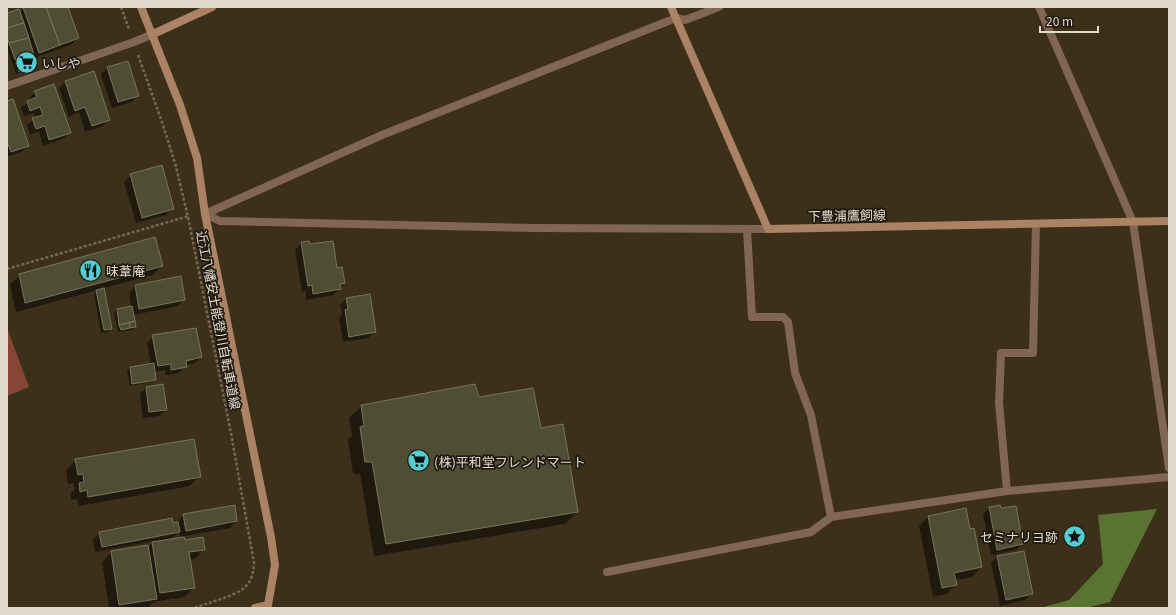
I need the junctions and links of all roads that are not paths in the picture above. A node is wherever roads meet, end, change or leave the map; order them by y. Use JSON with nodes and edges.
{"nodes":[{"id":1,"x":141,"y":7,"type":"edge"},
{"id":2,"x":212,"y":7,"type":"edge"},
{"id":3,"x":670,"y":7,"type":"edge"},
{"id":4,"x":719,"y":7,"type":"edge"},
{"id":5,"x":1040,"y":7,"type":"edge"},
{"id":6,"x":676,"y":18,"type":"junction"},
{"id":7,"x":153,"y":34,"type":"junction"},
{"id":8,"x":7,"y":86,"type":"edge"},
{"id":9,"x":205,"y":214,"type":"junction"},
{"id":10,"x":1169,"y":221,"type":"edge"},
{"id":11,"x":1133,"y":222,"type":"junction"},
{"id":12,"x":1036,"y":224,"type":"junction"},
{"id":13,"x":747,"y":229,"type":"junction"},
{"id":14,"x":768,"y":229,"type":"junction"},
{"id":15,"x":1169,"y":468,"type":"edge"},
{"id":16,"x":1169,"y":477,"type":"edge"},
{"id":17,"x":1007,"y":491,"type":"junction"},
{"id":18,"x":831,"y":517,"type":"junction"},
{"id":19,"x":607,"y":572,"type":"dead end"},
{"id":20,"x":255,"y":608,"type":"edge"}],
"edges":[{"from":1,"to":7,"type":"main road"},
{"from":2,"to":7,"type":"main road"},
{"from":3,"to":6,"type":"main road"},
{"from":4,"to":6,"type":"street"},
{"from":5,"to":11,"type":"street"},
{"from":6,"to":9,"type":"street"},
{"from":6,"to":14,"type":"main road"},
{"from":7,"to":8,"type":"street"},
{"from":7,"to":9,"type":"main road"},
{"from":9,"to":13,"type":"street"},
{"from":9,"to":20,"type":"main road"},
{"from":10,"to":11,"type":"main road","name":"下豊浦鷹飼線"},
{"from":11,"to":12,"type":"main road","name":"下豊浦鷹飼線"},
{"from":11,"to":15,"type":"street"},
{"from":12,"to":14,"type":"main road","name":"下豊浦鷹飼線"},
{"from":12,"to":17,"type":"street"},
{"from":13,"to":14,"type":"street"},
{"from":13,"to":18,"type":"street"},
{"from":16,"to":17,"type":"street"},
{"from":17,"to":18,"type":"street"},
{"from":18,"to":19,"type":"street"}]}
